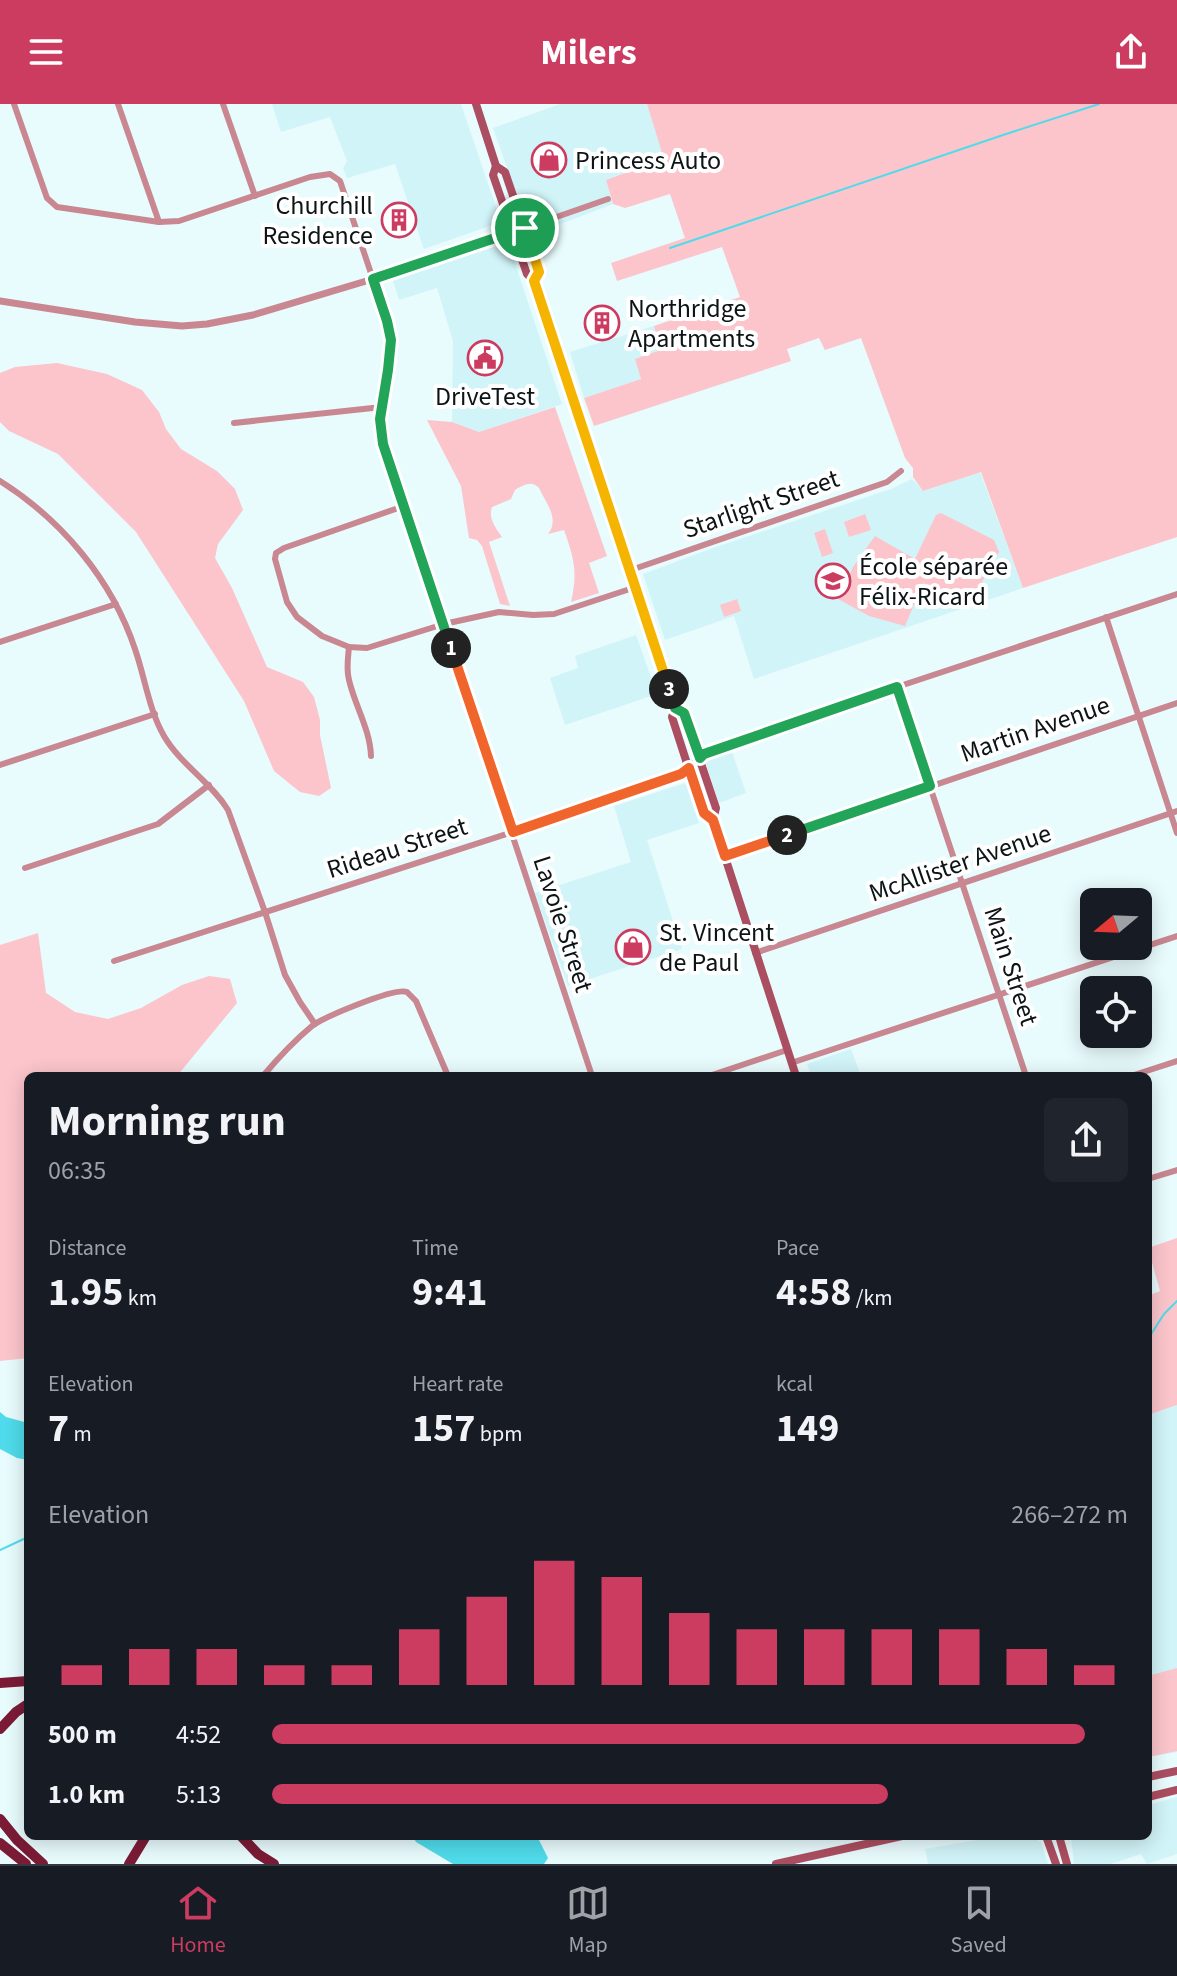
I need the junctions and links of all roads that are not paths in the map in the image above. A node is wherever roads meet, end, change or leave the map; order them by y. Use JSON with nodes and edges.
{"nodes":[{"id":1,"x":14,"y":104,"type":"edge"},
{"id":2,"x":118,"y":104,"type":"edge"},
{"id":3,"x":223,"y":104,"type":"edge"},
{"id":4,"x":476,"y":104,"type":"edge"},
{"id":5,"x":496,"y":166,"type":"junction"},
{"id":6,"x":255,"y":196,"type":"junction"},
{"id":7,"x":608,"y":199,"type":"dead end"},
{"id":8,"x":159,"y":222,"type":"junction"},
{"id":9,"x":525,"y":228,"type":"junction"},
{"id":10,"x":512,"y":232,"type":"junction"},
{"id":11,"x":373,"y":279,"type":"junction"},
{"id":12,"x":534,"y":281,"type":"junction"},
{"id":13,"x":0,"y":301,"type":"edge"},
{"id":14,"x":382,"y":407,"type":"junction"},
{"id":15,"x":234,"y":423,"type":"dead end"},
{"id":16,"x":901,"y":471,"type":"dead end"},
{"id":17,"x":0,"y":481,"type":"edge"},
{"id":18,"x":404,"y":506,"type":"junction"},
{"id":19,"x":631,"y":570,"type":"junction"},
{"id":20,"x":636,"y":587,"type":"junction"},
{"id":21,"x":1177,"y":594,"type":"edge"},
{"id":22,"x":116,"y":604,"type":"junction"},
{"id":23,"x":1106,"y":617,"type":"junction"},
{"id":24,"x":444,"y":624,"type":"junction"},
{"id":25,"x":0,"y":642,"type":"edge"},
{"id":26,"x":349,"y":647,"type":"junction"},
{"id":27,"x":897,"y":687,"type":"junction"},
{"id":28,"x":1177,"y":703,"type":"edge"},
{"id":29,"x":675,"y":708,"type":"junction"},
{"id":30,"x":155,"y":714,"type":"junction"},
{"id":31,"x":1139,"y":715,"type":"junction"},
{"id":32,"x":371,"y":756,"type":"dead end"},
{"id":33,"x":700,"y":758,"type":"junction"},
{"id":34,"x":0,"y":765,"type":"edge"},
{"id":35,"x":689,"y":768,"type":"junction"},
{"id":36,"x":209,"y":785,"type":"junction"},
{"id":37,"x":930,"y":786,"type":"junction"},
{"id":38,"x":1174,"y":812,"type":"edge"},
{"id":39,"x":713,"y":820,"type":"junction"},
{"id":40,"x":513,"y":832,"type":"junction"},
{"id":41,"x":1177,"y":833,"type":"edge"},
{"id":42,"x":725,"y":856,"type":"junction"},
{"id":43,"x":25,"y":868,"type":"dead end"},
{"id":44,"x":962,"y":883,"type":"junction"},
{"id":45,"x":265,"y":912,"type":"junction"},
{"id":46,"x":1177,"y":936,"type":"edge"},
{"id":47,"x":755,"y":953,"type":"junction"},
{"id":48,"x":114,"y":961,"type":"dead end"},
{"id":49,"x":999,"y":995,"type":"junction"},
{"id":50,"x":315,"y":1024,"type":"junction"},
{"id":51,"x":787,"y":1050,"type":"junction"},
{"id":52,"x":1177,"y":1061,"type":"edge"},
{"id":53,"x":791,"y":1063,"type":"junction"},
{"id":54,"x":267,"y":1072,"type":"edge"},
{"id":55,"x":446,"y":1072,"type":"edge"},
{"id":56,"x":591,"y":1072,"type":"edge"},
{"id":57,"x":721,"y":1072,"type":"edge"},
{"id":58,"x":794,"y":1072,"type":"edge"},
{"id":59,"x":1025,"y":1072,"type":"edge"},
{"id":60,"x":1143,"y":1072,"type":"edge"},
{"id":61,"x":1177,"y":1170,"type":"edge"},
{"id":62,"x":1152,"y":1178,"type":"edge"},
{"id":63,"x":24,"y":1681,"type":"edge"},
{"id":64,"x":0,"y":1683,"type":"edge"},
{"id":65,"x":24,"y":1707,"type":"edge"},
{"id":66,"x":0,"y":1729,"type":"edge"},
{"id":67,"x":1177,"y":1771,"type":"edge"},
{"id":68,"x":1152,"y":1776,"type":"edge"},
{"id":69,"x":1177,"y":1790,"type":"edge"},
{"id":70,"x":1152,"y":1796,"type":"edge"},
{"id":71,"x":0,"y":1819,"type":"edge"},
{"id":72,"x":144,"y":1840,"type":"edge"},
{"id":73,"x":245,"y":1840,"type":"edge"},
{"id":74,"x":884,"y":1840,"type":"edge"},
{"id":75,"x":1047,"y":1840,"type":"edge"},
{"id":76,"x":1060,"y":1840,"type":"edge"},
{"id":77,"x":0,"y":1843,"type":"edge"},
{"id":78,"x":26,"y":1864,"type":"edge"},
{"id":79,"x":43,"y":1864,"type":"edge"},
{"id":80,"x":129,"y":1864,"type":"edge"},
{"id":81,"x":274,"y":1864,"type":"edge"},
{"id":82,"x":776,"y":1864,"type":"edge"},
{"id":83,"x":1056,"y":1864,"type":"edge"},
{"id":84,"x":1067,"y":1864,"type":"edge"}],
"edges":[{"from":1,"to":8,"type":"street"},
{"from":2,"to":8,"type":"street"},
{"from":3,"to":6,"type":"street"},
{"from":4,"to":5,"type":"main road"},
{"from":5,"to":9,"type":"main road"},
{"from":5,"to":10,"type":"main road"},
{"from":6,"to":8,"type":"street"},
{"from":6,"to":11,"type":"street","name":"Lavoie Street"},
{"from":7,"to":9,"type":"street"},
{"from":9,"to":10,"type":"street"},
{"from":9,"to":12,"type":"main road"},
{"from":10,"to":11,"type":"street"},
{"from":10,"to":12,"type":"main road"},
{"from":11,"to":13,"type":"street"},
{"from":11,"to":14,"type":"street","name":"Lavoie Street"},
{"from":12,"to":19,"type":"main road"},
{"from":14,"to":15,"type":"street"},
{"from":14,"to":18,"type":"street","name":"Lavoie Street"},
{"from":16,"to":19,"type":"street","name":"Starlight Street"},
{"from":17,"to":22,"type":"street"},
{"from":18,"to":24,"type":"street","name":"Lavoie Street"},
{"from":18,"to":26,"type":"street"},
{"from":19,"to":20,"type":"main road"},
{"from":20,"to":24,"type":"street"},
{"from":20,"to":29,"type":"main road"},
{"from":21,"to":23,"type":"street","name":"Rideau Street"},
{"from":22,"to":25,"type":"street"},
{"from":22,"to":30,"type":"street"},
{"from":23,"to":27,"type":"street","name":"Rideau Street"},
{"from":23,"to":31,"type":"street"},
{"from":24,"to":26,"type":"street"},
{"from":24,"to":40,"type":"street","name":"Lavoie Street"},
{"from":26,"to":32,"type":"street"},
{"from":27,"to":33,"type":"street","name":"Rideau Street"},
{"from":27,"to":37,"type":"street","name":"Main Street"},
{"from":28,"to":31,"type":"street","name":"Martin Avenue"},
{"from":29,"to":33,"type":"main road"},
{"from":29,"to":35,"type":"main road"},
{"from":30,"to":34,"type":"street"},
{"from":30,"to":36,"type":"street"},
{"from":31,"to":37,"type":"street","name":"Martin Avenue"},
{"from":31,"to":38,"type":"street"},
{"from":33,"to":35,"type":"street","name":"Rideau Street"},
{"from":33,"to":39,"type":"main road"},
{"from":35,"to":39,"type":"main road"},
{"from":35,"to":40,"type":"street","name":"Rideau Street"},
{"from":36,"to":43,"type":"street"},
{"from":36,"to":45,"type":"street"},
{"from":37,"to":42,"type":"street","name":"Martin Avenue"},
{"from":37,"to":44,"type":"street","name":"Main Street"},
{"from":38,"to":41,"type":"street"},
{"from":38,"to":44,"type":"street","name":"McAllister Avenue"},
{"from":39,"to":42,"type":"main road"},
{"from":40,"to":45,"type":"street","name":"Rideau Street"},
{"from":40,"to":56,"type":"street","name":"Lavoie Street"},
{"from":42,"to":47,"type":"main road"},
{"from":44,"to":47,"type":"street","name":"McAllister Avenue"},
{"from":44,"to":49,"type":"street","name":"Main Street"},
{"from":45,"to":48,"type":"street","name":"Rideau Street"},
{"from":45,"to":50,"type":"street"},
{"from":46,"to":49,"type":"street"},
{"from":47,"to":51,"type":"main road"},
{"from":49,"to":53,"type":"street"},
{"from":49,"to":59,"type":"street","name":"Main Street"},
{"from":50,"to":54,"type":"street"},
{"from":50,"to":55,"type":"street"},
{"from":51,"to":53,"type":"main road"},
{"from":51,"to":57,"type":"street"},
{"from":52,"to":60,"type":"street"},
{"from":53,"to":58,"type":"main road"},
{"from":61,"to":62,"type":"street"},
{"from":63,"to":64,"type":"highway"},
{"from":65,"to":66,"type":"highway"},
{"from":67,"to":68,"type":"main road"},
{"from":69,"to":70,"type":"main road"},
{"from":71,"to":79,"type":"highway"},
{"from":72,"to":80,"type":"highway"},
{"from":73,"to":81,"type":"highway"},
{"from":74,"to":82,"type":"main road"},
{"from":75,"to":83,"type":"main road"},
{"from":76,"to":84,"type":"main road"},
{"from":77,"to":78,"type":"highway"}]}
